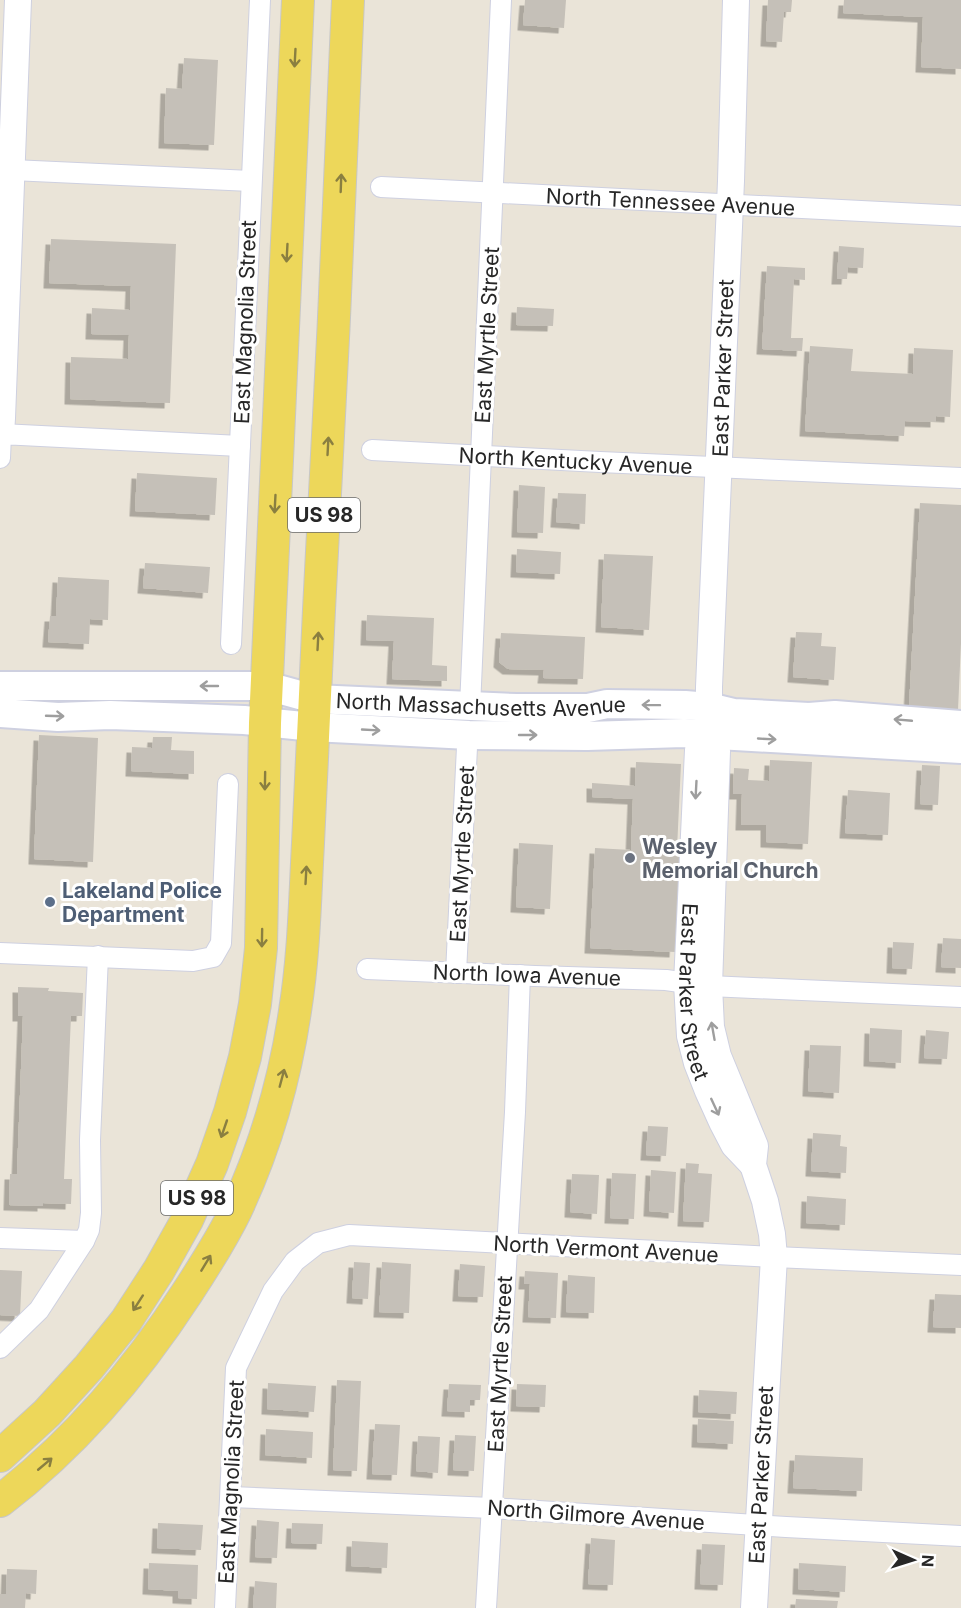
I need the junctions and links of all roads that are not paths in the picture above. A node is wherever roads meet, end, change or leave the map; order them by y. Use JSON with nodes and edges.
{"nodes":[{"id":1,"x":18,"y":0,"type":"edge"},
{"id":2,"x":260,"y":0,"type":"edge"},
{"id":3,"x":298,"y":0,"type":"edge"},
{"id":4,"x":348,"y":0,"type":"edge"},
{"id":5,"x":501,"y":0,"type":"edge"},
{"id":6,"x":736,"y":0,"type":"edge"},
{"id":7,"x":6,"y":170,"type":"edge"},
{"id":8,"x":251,"y":181,"type":"junction"},
{"id":9,"x":381,"y":188,"type":"dead end"},
{"id":10,"x":492,"y":193,"type":"junction"},
{"id":11,"x":730,"y":204,"type":"junction"},
{"id":12,"x":961,"y":216,"type":"edge"},
{"id":13,"x":0,"y":442,"type":"edge"},
{"id":14,"x":240,"y":446,"type":"junction"},
{"id":15,"x":372,"y":450,"type":"dead end"},
{"id":16,"x":481,"y":456,"type":"junction"},
{"id":17,"x":719,"y":467,"type":"junction"},
{"id":18,"x":961,"y":478,"type":"edge"},
{"id":19,"x":231,"y":644,"type":"dead end"},
{"id":20,"x":0,"y":686,"type":"edge"},
{"id":21,"x":267,"y":686,"type":"junction"},
{"id":22,"x":470,"y":707,"type":"junction"},
{"id":23,"x":709,"y":707,"type":"junction"},
{"id":24,"x":0,"y":712,"type":"edge"},
{"id":25,"x":314,"y":713,"type":"junction"},
{"id":26,"x":265,"y":723,"type":"junction"},
{"id":27,"x":961,"y":725,"type":"edge"},
{"id":28,"x":469,"y":735,"type":"junction"},
{"id":29,"x":709,"y":735,"type":"junction"},
{"id":30,"x":961,"y":749,"type":"edge"},
{"id":31,"x":228,"y":784,"type":"dead end"},
{"id":32,"x":0,"y":953,"type":"edge"},
{"id":33,"x":98,"y":956,"type":"junction"},
{"id":34,"x":367,"y":969,"type":"dead end"},
{"id":35,"x":456,"y":973,"type":"junction"},
{"id":36,"x":520,"y":975,"type":"junction"},
{"id":37,"x":698,"y":985,"type":"junction"},
{"id":38,"x":961,"y":997,"type":"edge"},
{"id":39,"x":0,"y":1238,"type":"edge"},
{"id":40,"x":84,"y":1241,"type":"junction"},
{"id":41,"x":507,"y":1243,"type":"junction"},
{"id":42,"x":774,"y":1257,"type":"junction"},
{"id":43,"x":961,"y":1264,"type":"edge"},
{"id":44,"x":273,"y":1291,"type":"joint"},
{"id":45,"x":3,"y":1342,"type":"edge"},
{"id":46,"x":0,"y":1456,"type":"edge"},
{"id":47,"x":231,"y":1497,"type":"junction"},
{"id":48,"x":0,"y":1501,"type":"edge"},
{"id":49,"x":492,"y":1508,"type":"junction"},
{"id":50,"x":759,"y":1525,"type":"junction"},
{"id":51,"x":961,"y":1536,"type":"edge"},
{"id":52,"x":225,"y":1608,"type":"edge"},
{"id":53,"x":486,"y":1608,"type":"edge"},
{"id":54,"x":754,"y":1608,"type":"edge"}],
"edges":[{"from":1,"to":7,"type":"street"},
{"from":2,"to":8,"type":"street","name":"East Magnolia Street"},
{"from":3,"to":21,"type":"main road","number":"US 98","one_way":true},
{"from":25,"to":4,"type":"main road","number":"US 98","one_way":true},
{"from":5,"to":10,"type":"street","name":"East Myrtle Street"},
{"from":6,"to":11,"type":"street","name":"East Parker Street"},
{"from":7,"to":8,"type":"street"},
{"from":7,"to":13,"type":"street"},
{"from":8,"to":14,"type":"street","name":"East Magnolia Street"},
{"from":9,"to":10,"type":"street","name":"North Tennessee Avenue"},
{"from":10,"to":11,"type":"street","name":"North Tennessee Avenue"},
{"from":10,"to":16,"type":"street","name":"East Myrtle Street"},
{"from":11,"to":12,"type":"street","name":"North Tennessee Avenue"},
{"from":11,"to":17,"type":"street","name":"East Parker Street"},
{"from":13,"to":14,"type":"street"},
{"from":14,"to":19,"type":"street","name":"East Magnolia Street"},
{"from":15,"to":16,"type":"street","name":"North Kentucky Avenue"},
{"from":16,"to":17,"type":"street","name":"North Kentucky Avenue"},
{"from":16,"to":22,"type":"street","name":"East Myrtle Street"},
{"from":17,"to":18,"type":"street","name":"North Kentucky Avenue"},
{"from":17,"to":23,"type":"street","name":"East Parker Street"},
{"from":21,"to":20,"type":"main road","name":"North Massachusetts Avenue","one_way":true},
{"from":21,"to":25,"type":"main road","name":"North Massachusetts Avenue"},
{"from":21,"to":26,"type":"main road","number":"US 98"},
{"from":23,"to":22,"type":"main road","name":"North Massachusetts Avenue","one_way":true},
{"from":22,"to":25,"type":"main road","name":"North Massachusetts Avenue"},
{"from":27,"to":23,"type":"main road","name":"North Massachusetts Avenue","one_way":true},
{"from":23,"to":29,"type":"street","name":"East Parker Street"},
{"from":24,"to":26,"type":"main road","name":"North Massachusetts Avenue","one_way":true},
{"from":25,"to":26,"type":"main road","name":"North Massachusetts Avenue"},
{"from":25,"to":28,"type":"main road","name":"North Massachusetts Avenue","one_way":true},
{"from":48,"to":25,"type":"main road","number":"US 98","one_way":true},
{"from":26,"to":46,"type":"main road","number":"US 98","one_way":true},
{"from":28,"to":29,"type":"main road","name":"North Massachusetts Avenue","one_way":true},
{"from":28,"to":35,"type":"street","name":"East Myrtle Street"},
{"from":29,"to":30,"type":"main road","name":"North Massachusetts Avenue","one_way":true},
{"from":29,"to":37,"type":"street","name":"East Parker Street"},
{"from":31,"to":33,"type":"street"},
{"from":32,"to":33,"type":"street"},
{"from":33,"to":40,"type":"street"},
{"from":34,"to":35,"type":"street","name":"North Iowa Avenue"},
{"from":35,"to":36,"type":"street","name":"North Iowa Avenue"},
{"from":36,"to":37,"type":"street","name":"North Iowa Avenue"},
{"from":36,"to":41,"type":"street","name":"East Myrtle Street"},
{"from":37,"to":38,"type":"street","name":"North Iowa Avenue"},
{"from":37,"to":42,"type":"street","name":"East Parker Street"},
{"from":39,"to":40,"type":"street"},
{"from":40,"to":45,"type":"street"},
{"from":41,"to":42,"type":"street","name":"North Vermont Avenue"},
{"from":41,"to":44,"type":"street","name":"North Vermont Avenue"},
{"from":41,"to":49,"type":"street","name":"East Myrtle Street"},
{"from":42,"to":43,"type":"street","name":"North Vermont Avenue"},
{"from":42,"to":50,"type":"street","name":"East Parker Street"},
{"from":44,"to":47,"type":"street","name":"East Magnolia Street"},
{"from":47,"to":49,"type":"street","name":"North Gilmore Avenue"},
{"from":47,"to":52,"type":"street","name":"East Magnolia Street"},
{"from":49,"to":50,"type":"street","name":"North Gilmore Avenue"},
{"from":49,"to":53,"type":"street","name":"East Myrtle Street"},
{"from":50,"to":51,"type":"street","name":"North Gilmore Avenue"},
{"from":50,"to":54,"type":"street","name":"East Parker Street"}]}
